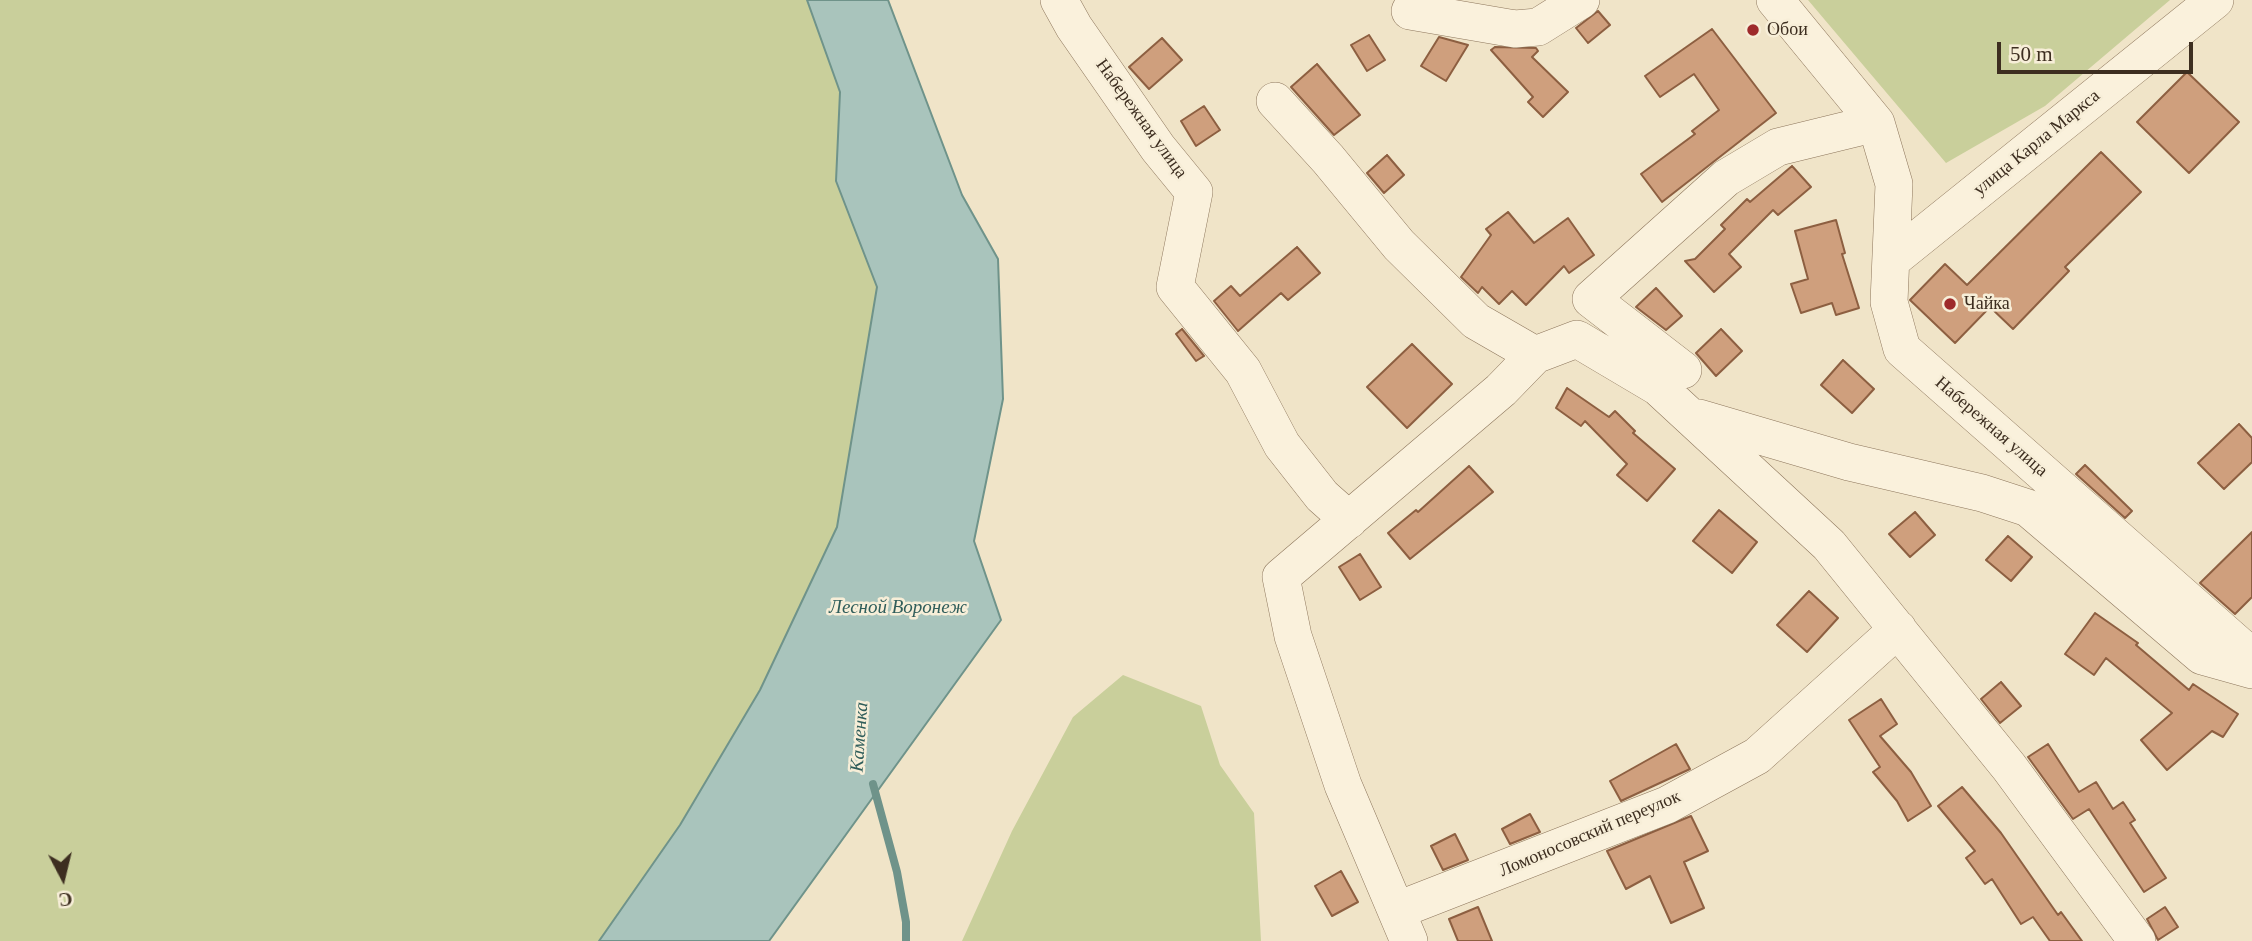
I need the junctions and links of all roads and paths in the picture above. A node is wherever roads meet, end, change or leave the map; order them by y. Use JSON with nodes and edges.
{"nodes":[{"id":1,"x":1059,"y":0,"type":"edge"},
{"id":2,"x":1581,"y":0,"type":"edge"},
{"id":3,"x":1775,"y":0,"type":"edge"},
{"id":4,"x":2215,"y":0,"type":"edge"},
{"id":5,"x":1410,"y":11,"type":"dead end"},
{"id":6,"x":1275,"y":101,"type":"dead end"},
{"id":7,"x":1876,"y":123,"type":"junction"},
{"id":8,"x":1893,"y":259,"type":"junction"},
{"id":9,"x":1535,"y":355,"type":"junction"},
{"id":10,"x":1683,"y":370,"type":"dead end"},
{"id":11,"x":1692,"y":416,"type":"junction"},
{"id":12,"x":1349,"y":520,"type":"junction"},
{"id":13,"x":1898,"y":629,"type":"junction"},
{"id":14,"x":2252,"y":657,"type":"edge"},
{"id":15,"x":2252,"y":670,"type":"edge"},
{"id":16,"x":1403,"y":925,"type":"edge"},
{"id":17,"x":2137,"y":941,"type":"edge"}],
"edges":[{"from":1,"to":12,"type":"street","name":"Набережная улица"},
{"from":2,"to":5,"type":"street"},
{"from":3,"to":7,"type":"street","name":"Набережная улица"},
{"from":4,"to":8,"type":"street","name":"улица Карла Маркса"},
{"from":6,"to":9,"type":"street"},
{"from":7,"to":8,"type":"street","name":"Набережная улица"},
{"from":7,"to":10,"type":"street"},
{"from":8,"to":14,"type":"street","name":"Набережная улица"},
{"from":9,"to":11,"type":"street"},
{"from":9,"to":12,"type":"street"},
{"from":11,"to":13,"type":"street"},
{"from":11,"to":15,"type":"street"},
{"from":12,"to":16,"type":"street","name":"Ломоносовский переулок"},
{"from":13,"to":16,"type":"street","name":"Ломоносовский переулок"},
{"from":13,"to":17,"type":"street"}]}
